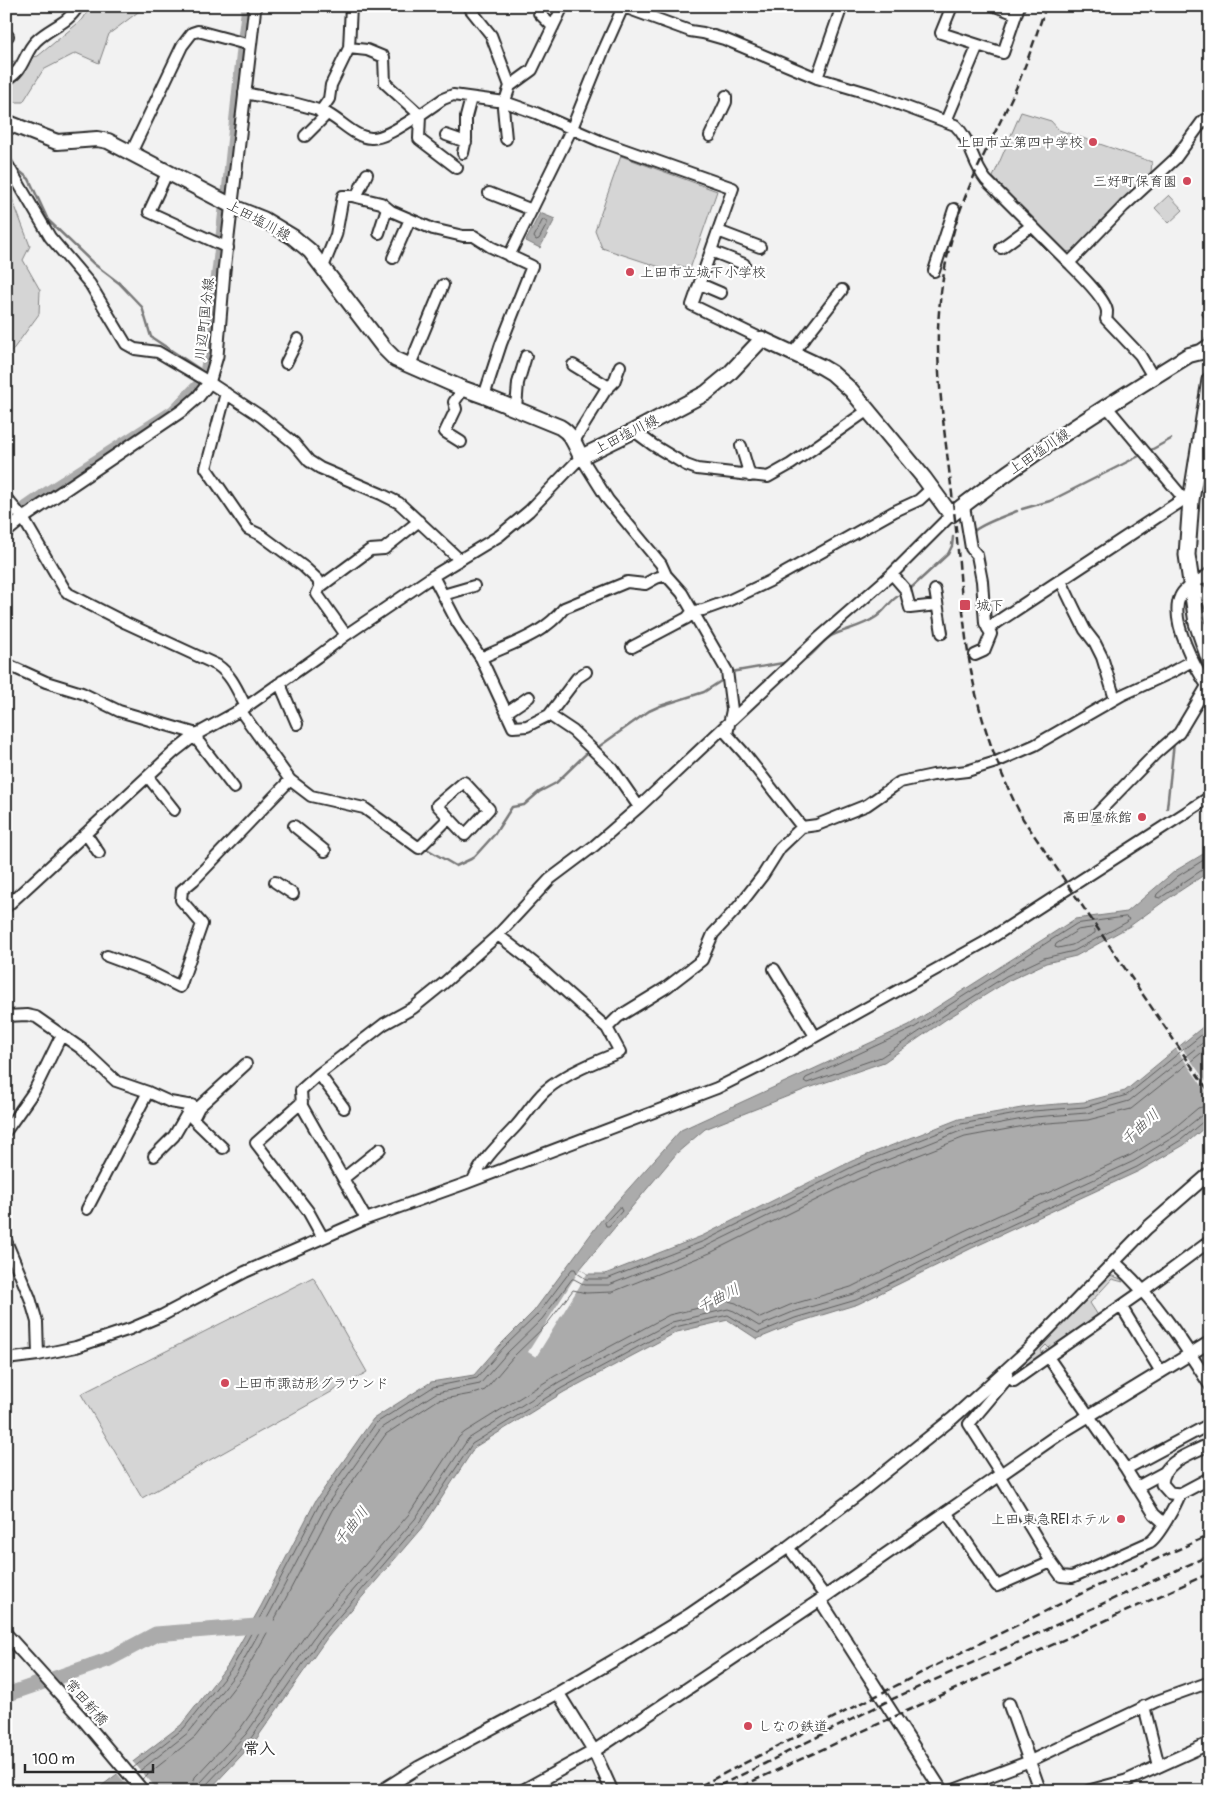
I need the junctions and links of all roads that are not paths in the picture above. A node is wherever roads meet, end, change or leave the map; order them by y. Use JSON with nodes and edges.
{"nodes":[{"id":1,"x":78,"y":6,"type":"edge"},
{"id":2,"x":255,"y":6,"type":"edge"},
{"id":3,"x":352,"y":6,"type":"edge"},
{"id":4,"x":470,"y":6,"type":"edge"},
{"id":5,"x":562,"y":6,"type":"edge"},
{"id":6,"x":842,"y":6,"type":"edge"},
{"id":7,"x":952,"y":6,"type":"edge"},
{"id":8,"x":995,"y":6,"type":"edge"},
{"id":9,"x":622,"y":7,"type":"edge"},
{"id":10,"x":1018,"y":10,"type":"edge"},
{"id":11,"x":539,"y":13,"type":"dead end"},
{"id":12,"x":553,"y":27,"type":"junction"},
{"id":13,"x":250,"y":45,"type":"junction"},
{"id":14,"x":978,"y":45,"type":"junction"},
{"id":15,"x":349,"y":48,"type":"junction"},
{"id":16,"x":817,"y":78,"type":"junction"},
{"id":17,"x":6,"y":80,"type":"edge"},
{"id":18,"x":510,"y":86,"type":"junction"},
{"id":19,"x":244,"y":93,"type":"junction"},
{"id":20,"x":726,"y":96,"type":"dead end"},
{"id":21,"x":471,"y":98,"type":"junction"},
{"id":22,"x":506,"y":102,"type":"junction"},
{"id":23,"x":323,"y":113,"type":"junction"},
{"id":24,"x":420,"y":115,"type":"junction"},
{"id":25,"x":946,"y":121,"type":"junction"},
{"id":26,"x":6,"y":122,"type":"edge"},
{"id":27,"x":1210,"y":122,"type":"edge"},
{"id":28,"x":572,"y":128,"type":"junction"},
{"id":29,"x":446,"y":135,"type":"dead end"},
{"id":30,"x":305,"y":136,"type":"dead end"},
{"id":31,"x":710,"y":136,"type":"dead end"},
{"id":32,"x":506,"y":139,"type":"dead end"},
{"id":33,"x":130,"y":154,"type":"junction"},
{"id":34,"x":8,"y":166,"type":"edge"},
{"id":35,"x":457,"y":168,"type":"dead end"},
{"id":36,"x":167,"y":173,"type":"junction"},
{"id":37,"x":367,"y":174,"type":"dead end"},
{"id":38,"x":490,"y":193,"type":"dead end"},
{"id":39,"x":356,"y":197,"type":"junction"},
{"id":40,"x":232,"y":205,"type":"junction"},
{"id":41,"x":387,"y":208,"type":"junction"},
{"id":42,"x":954,"y":209,"type":"dead end"},
{"id":43,"x":532,"y":210,"type":"junction"},
{"id":44,"x":410,"y":220,"type":"junction"},
{"id":45,"x":1031,"y":226,"type":"junction"},
{"id":46,"x":718,"y":231,"type":"junction"},
{"id":47,"x":379,"y":232,"type":"dead end"},
{"id":48,"x":760,"y":247,"type":"dead end"},
{"id":49,"x":228,"y":248,"type":"junction"},
{"id":50,"x":1001,"y":248,"type":"dead end"},
{"id":51,"x":711,"y":251,"type":"junction"},
{"id":52,"x":509,"y":256,"type":"junction"},
{"id":53,"x":393,"y":258,"type":"dead end"},
{"id":54,"x":1069,"y":263,"type":"junction"},
{"id":55,"x":744,"y":264,"type":"dead end"},
{"id":56,"x":323,"y":268,"type":"junction"},
{"id":57,"x":934,"y":271,"type":"dead end"},
{"id":58,"x":700,"y":284,"type":"junction"},
{"id":59,"x":443,"y":285,"type":"dead end"},
{"id":60,"x":842,"y":290,"type":"dead end"},
{"id":61,"x":721,"y":293,"type":"dead end"},
{"id":62,"x":298,"y":338,"type":"dead end"},
{"id":63,"x":762,"y":338,"type":"junction"},
{"id":64,"x":1210,"y":346,"type":"edge"},
{"id":65,"x":793,"y":353,"type":"junction"},
{"id":66,"x":526,"y":356,"type":"dead end"},
{"id":67,"x":286,"y":363,"type":"dead end"},
{"id":68,"x":573,"y":364,"type":"dead end"},
{"id":69,"x":410,"y":365,"type":"junction"},
{"id":70,"x":620,"y":366,"type":"dead end"},
{"id":71,"x":1153,"y":377,"type":"junction"},
{"id":72,"x":204,"y":379,"type":"junction"},
{"id":73,"x":1210,"y":380,"type":"edge"},
{"id":74,"x":609,"y":387,"type":"junction"},
{"id":75,"x":459,"y":388,"type":"junction"},
{"id":76,"x":226,"y":393,"type":"junction"},
{"id":77,"x":484,"y":396,"type":"junction"},
{"id":78,"x":516,"y":408,"type":"junction"},
{"id":79,"x":1107,"y":408,"type":"junction"},
{"id":80,"x":868,"y":410,"type":"junction"},
{"id":81,"x":634,"y":431,"type":"junction"},
{"id":82,"x":574,"y":441,"type":"junction"},
{"id":83,"x":461,"y":442,"type":"dead end"},
{"id":84,"x":741,"y":446,"type":"dead end"},
{"id":85,"x":581,"y":457,"type":"junction"},
{"id":86,"x":750,"y":476,"type":"junction"},
{"id":87,"x":932,"y":488,"type":"junction"},
{"id":88,"x":6,"y":498,"type":"edge"},
{"id":89,"x":1187,"y":499,"type":"junction"},
{"id":90,"x":964,"y":506,"type":"junction"},
{"id":91,"x":952,"y":515,"type":"junction"},
{"id":92,"x":23,"y":518,"type":"junction"},
{"id":93,"x":419,"y":521,"type":"junction"},
{"id":94,"x":6,"y":532,"type":"edge"},
{"id":95,"x":460,"y":559,"type":"junction"},
{"id":96,"x":1210,"y":573,"type":"edge"},
{"id":97,"x":892,"y":574,"type":"junction"},
{"id":98,"x":666,"y":575,"type":"junction"},
{"id":99,"x":433,"y":576,"type":"junction"},
{"id":100,"x":1061,"y":581,"type":"junction"},
{"id":101,"x":1192,"y":585,"type":"junction"},
{"id":102,"x":474,"y":586,"type":"dead end"},
{"id":103,"x":320,"y":587,"type":"junction"},
{"id":104,"x":935,"y":590,"type":"dead end"},
{"id":105,"x":443,"y":595,"type":"junction"},
{"id":106,"x":937,"y":605,"type":"junction"},
{"id":107,"x":1210,"y":605,"type":"edge"},
{"id":108,"x":693,"y":611,"type":"junction"},
{"id":109,"x":988,"y":628,"type":"junction"},
{"id":110,"x":942,"y":633,"type":"dead end"},
{"id":111,"x":346,"y":635,"type":"junction"},
{"id":112,"x":632,"y":647,"type":"dead end"},
{"id":113,"x":976,"y":656,"type":"dead end"},
{"id":114,"x":481,"y":658,"type":"junction"},
{"id":115,"x":1192,"y":661,"type":"junction"},
{"id":116,"x":1210,"y":661,"type":"edge"},
{"id":117,"x":6,"y":664,"type":"edge"},
{"id":118,"x":586,"y":672,"type":"dead end"},
{"id":119,"x":282,"y":681,"type":"junction"},
{"id":120,"x":1209,"y":688,"type":"edge"},
{"id":121,"x":529,"y":697,"type":"dead end"},
{"id":122,"x":1115,"y":699,"type":"junction"},
{"id":123,"x":243,"y":709,"type":"junction"},
{"id":124,"x":507,"y":712,"type":"junction"},
{"id":125,"x":549,"y":715,"type":"junction"},
{"id":126,"x":729,"y":723,"type":"junction"},
{"id":127,"x":297,"y":724,"type":"dead end"},
{"id":128,"x":197,"y":734,"type":"junction"},
{"id":129,"x":148,"y":777,"type":"junction"},
{"id":130,"x":290,"y":780,"type":"junction"},
{"id":131,"x":234,"y":788,"type":"dead end"},
{"id":132,"x":1210,"y":798,"type":"edge"},
{"id":133,"x":639,"y":807,"type":"junction"},
{"id":134,"x":174,"y":810,"type":"dead end"},
{"id":135,"x":1094,"y":817,"type":"dead end"},
{"id":136,"x":448,"y":818,"type":"junction"},
{"id":137,"x":294,"y":826,"type":"dead end"},
{"id":138,"x":802,"y":827,"type":"junction"},
{"id":139,"x":86,"y":834,"type":"junction"},
{"id":140,"x":325,"y":851,"type":"dead end"},
{"id":141,"x":99,"y":853,"type":"dead end"},
{"id":142,"x":274,"y":882,"type":"dead end"},
{"id":143,"x":293,"y":894,"type":"dead end"},
{"id":144,"x":6,"y":907,"type":"edge"},
{"id":145,"x":498,"y":935,"type":"junction"},
{"id":146,"x":107,"y":956,"type":"dead end"},
{"id":147,"x":774,"y":970,"type":"dead end"},
{"id":148,"x":6,"y":1016,"type":"edge"},
{"id":149,"x":607,"y":1028,"type":"junction"},
{"id":150,"x":60,"y":1036,"type":"junction"},
{"id":151,"x":815,"y":1036,"type":"junction"},
{"id":152,"x":246,"y":1064,"type":"dead end"},
{"id":153,"x":319,"y":1074,"type":"junction"},
{"id":154,"x":148,"y":1092,"type":"junction"},
{"id":155,"x":302,"y":1102,"type":"junction"},
{"id":156,"x":195,"y":1106,"type":"junction"},
{"id":157,"x":344,"y":1108,"type":"dead end"},
{"id":158,"x":6,"y":1130,"type":"edge"},
{"id":159,"x":223,"y":1148,"type":"dead end"},
{"id":160,"x":380,"y":1149,"type":"dead end"},
{"id":161,"x":154,"y":1156,"type":"dead end"},
{"id":162,"x":1210,"y":1174,"type":"edge"},
{"id":163,"x":344,"y":1178,"type":"junction"},
{"id":164,"x":473,"y":1180,"type":"junction"},
{"id":165,"x":87,"y":1209,"type":"dead end"},
{"id":166,"x":366,"y":1219,"type":"junction"},
{"id":167,"x":323,"y":1238,"type":"junction"},
{"id":168,"x":6,"y":1241,"type":"edge"},
{"id":169,"x":1210,"y":1241,"type":"edge"},
{"id":170,"x":1115,"y":1262,"type":"junction"},
{"id":171,"x":1144,"y":1290,"type":"junction"},
{"id":172,"x":1121,"y":1306,"type":"junction"},
{"id":173,"x":1210,"y":1342,"type":"edge"},
{"id":174,"x":1190,"y":1354,"type":"junction"},
{"id":175,"x":38,"y":1355,"type":"junction"},
{"id":176,"x":1048,"y":1357,"type":"junction"},
{"id":177,"x":6,"y":1359,"type":"edge"},
{"id":178,"x":1008,"y":1369,"type":"junction"},
{"id":179,"x":1161,"y":1372,"type":"junction"},
{"id":180,"x":1014,"y":1381,"type":"dead end"},
{"id":181,"x":1210,"y":1385,"type":"edge"},
{"id":182,"x":1089,"y":1415,"type":"junction"},
{"id":183,"x":1210,"y":1424,"type":"edge"},
{"id":184,"x":1183,"y":1438,"type":"junction"},
{"id":185,"x":1210,"y":1444,"type":"edge"},
{"id":186,"x":1190,"y":1454,"type":"junction"},
{"id":187,"x":1126,"y":1469,"type":"junction"},
{"id":188,"x":1163,"y":1472,"type":"junction"},
{"id":189,"x":1000,"y":1475,"type":"junction"},
{"id":190,"x":1210,"y":1478,"type":"edge"},
{"id":191,"x":1137,"y":1487,"type":"junction"},
{"id":192,"x":1180,"y":1494,"type":"junction"},
{"id":193,"x":946,"y":1512,"type":"junction"},
{"id":194,"x":1164,"y":1523,"type":"junction"},
{"id":195,"x":788,"y":1547,"type":"junction"},
{"id":196,"x":1051,"y":1562,"type":"junction"},
{"id":197,"x":823,"y":1598,"type":"junction"},
{"id":198,"x":6,"y":1634,"type":"edge"},
{"id":199,"x":1210,"y":1682,"type":"edge"},
{"id":200,"x":558,"y":1693,"type":"junction"},
{"id":201,"x":1008,"y":1704,"type":"dead end"},
{"id":202,"x":1144,"y":1706,"type":"junction"},
{"id":203,"x":1210,"y":1743,"type":"edge"},
{"id":204,"x":594,"y":1751,"type":"junction"},
{"id":205,"x":1030,"y":1761,"type":"junction"},
{"id":206,"x":1159,"y":1766,"type":"junction"},
{"id":207,"x":143,"y":1791,"type":"edge"},
{"id":208,"x":381,"y":1791,"type":"edge"},
{"id":209,"x":522,"y":1791,"type":"edge"},
{"id":210,"x":612,"y":1791,"type":"edge"},
{"id":211,"x":942,"y":1791,"type":"edge"},
{"id":212,"x":951,"y":1791,"type":"edge"},
{"id":213,"x":1040,"y":1791,"type":"edge"},
{"id":214,"x":1089,"y":1791,"type":"edge"}],
"edges":[{"from":1,"to":17,"type":"street"},
{"from":2,"to":13,"type":"street","name":"川辺町国分線"},
{"from":3,"to":15,"type":"street"},
{"from":4,"to":18,"type":"street"},
{"from":5,"to":12,"type":"street"},
{"from":6,"to":16,"type":"street"},
{"from":7,"to":14,"type":"street"},
{"from":8,"to":10,"type":"street"},
{"from":9,"to":16,"type":"street"},
{"from":9,"to":28,"type":"street"},
{"from":10,"to":14,"type":"street"},
{"from":11,"to":12,"type":"street"},
{"from":12,"to":18,"type":"street"},
{"from":13,"to":19,"type":"street","name":"川辺町国分線"},
{"from":13,"to":33,"type":"street"},
{"from":14,"to":25,"type":"street"},
{"from":15,"to":23,"type":"street"},
{"from":15,"to":24,"type":"street"},
{"from":16,"to":25,"type":"street"},
{"from":18,"to":22,"type":"street"},
{"from":19,"to":23,"type":"street"},
{"from":19,"to":40,"type":"street","name":"川辺町国分線"},
{"from":20,"to":31,"type":"street"},
{"from":21,"to":22,"type":"street"},
{"from":21,"to":24,"type":"street"},
{"from":21,"to":29,"type":"street"},
{"from":22,"to":28,"type":"street"},
{"from":22,"to":32,"type":"street"},
{"from":23,"to":24,"type":"street"},
{"from":23,"to":30,"type":"street"},
{"from":24,"to":35,"type":"street"},
{"from":25,"to":45,"type":"street"},
{"from":26,"to":33,"type":"main road","name":"上田塩川線"},
{"from":27,"to":54,"type":"street"},
{"from":28,"to":43,"type":"street"},
{"from":28,"to":46,"type":"street"},
{"from":33,"to":36,"type":"main road","name":"上田塩川線"},
{"from":34,"to":72,"type":"street"},
{"from":36,"to":40,"type":"main road","name":"上田塩川線"},
{"from":36,"to":49,"type":"street"},
{"from":37,"to":39,"type":"street"},
{"from":38,"to":43,"type":"street"},
{"from":39,"to":41,"type":"street"},
{"from":39,"to":56,"type":"street"},
{"from":40,"to":49,"type":"street","name":"川辺町国分線"},
{"from":40,"to":56,"type":"main road","name":"上田塩川線"},
{"from":41,"to":44,"type":"street"},
{"from":41,"to":47,"type":"street"},
{"from":42,"to":57,"type":"street"},
{"from":43,"to":52,"type":"street"},
{"from":44,"to":52,"type":"street"},
{"from":44,"to":53,"type":"street"},
{"from":45,"to":50,"type":"street"},
{"from":45,"to":54,"type":"street"},
{"from":46,"to":48,"type":"street"},
{"from":46,"to":51,"type":"street"},
{"from":49,"to":72,"type":"street","name":"川辺町国分線"},
{"from":51,"to":55,"type":"street"},
{"from":51,"to":58,"type":"street"},
{"from":52,"to":77,"type":"street"},
{"from":54,"to":71,"type":"street"},
{"from":56,"to":69,"type":"main road","name":"上田塩川線"},
{"from":58,"to":61,"type":"street"},
{"from":58,"to":63,"type":"street"},
{"from":59,"to":69,"type":"street"},
{"from":60,"to":65,"type":"street"},
{"from":62,"to":67,"type":"street"},
{"from":63,"to":65,"type":"main road"},
{"from":63,"to":81,"type":"main road","name":"上田塩川線"},
{"from":64,"to":71,"type":"main road","name":"上田塩川線"},
{"from":65,"to":80,"type":"main road"},
{"from":66,"to":78,"type":"street"},
{"from":68,"to":74,"type":"street"},
{"from":69,"to":75,"type":"main road","name":"上田塩川線"},
{"from":70,"to":74,"type":"street"},
{"from":71,"to":79,"type":"main road","name":"上田塩川線"},
{"from":72,"to":76,"type":"street"},
{"from":72,"to":92,"type":"street","name":"川辺町国分線"},
{"from":73,"to":89,"type":"main road"},
{"from":74,"to":82,"type":"street"},
{"from":75,"to":77,"type":"main road","name":"上田塩川線"},
{"from":75,"to":83,"type":"street"},
{"from":76,"to":93,"type":"street"},
{"from":76,"to":103,"type":"street"},
{"from":77,"to":78,"type":"main road","name":"上田塩川線"},
{"from":78,"to":82,"type":"main road","name":"上田塩川線"},
{"from":79,"to":89,"type":"street"},
{"from":79,"to":90,"type":"main road","name":"上田塩川線"},
{"from":80,"to":86,"type":"street"},
{"from":80,"to":87,"type":"main road"},
{"from":81,"to":85,"type":"main road","name":"上田塩川線"},
{"from":81,"to":86,"type":"street"},
{"from":82,"to":85,"type":"main road","name":"上田塩川線"},
{"from":84,"to":86,"type":"street"},
{"from":85,"to":95,"type":"street"},
{"from":85,"to":98,"type":"street"},
{"from":87,"to":91,"type":"main road"},
{"from":87,"to":108,"type":"street"},
{"from":88,"to":92,"type":"street"},
{"from":89,"to":100,"type":"street"},
{"from":89,"to":101,"type":"main road"},
{"from":90,"to":91,"type":"main road","name":"上田塩川線"},
{"from":90,"to":109,"type":"street"},
{"from":91,"to":97,"type":"street"},
{"from":92,"to":94,"type":"street","name":"川辺町国分線"},
{"from":92,"to":123,"type":"street"},
{"from":93,"to":95,"type":"street"},
{"from":93,"to":103,"type":"street"},
{"from":95,"to":99,"type":"street"},
{"from":96,"to":101,"type":"street"},
{"from":97,"to":106,"type":"street"},
{"from":97,"to":126,"type":"street"},
{"from":98,"to":108,"type":"street"},
{"from":98,"to":114,"type":"street"},
{"from":99,"to":105,"type":"street"},
{"from":99,"to":111,"type":"street"},
{"from":100,"to":109,"type":"street"},
{"from":100,"to":122,"type":"street"},
{"from":101,"to":107,"type":"street"},
{"from":101,"to":115,"type":"street"},
{"from":101,"to":116,"type":"main road"},
{"from":102,"to":105,"type":"street"},
{"from":103,"to":111,"type":"street"},
{"from":104,"to":106,"type":"street"},
{"from":105,"to":114,"type":"street"},
{"from":106,"to":110,"type":"street"},
{"from":108,"to":112,"type":"street"},
{"from":108,"to":126,"type":"street"},
{"from":109,"to":113,"type":"street"},
{"from":111,"to":119,"type":"street"},
{"from":114,"to":124,"type":"street"},
{"from":115,"to":120,"type":"street"},
{"from":115,"to":122,"type":"street"},
{"from":117,"to":128,"type":"street"},
{"from":118,"to":125,"type":"street"},
{"from":119,"to":123,"type":"street"},
{"from":119,"to":127,"type":"street"},
{"from":120,"to":135,"type":"street"},
{"from":121,"to":124,"type":"street"},
{"from":122,"to":138,"type":"street"},
{"from":123,"to":128,"type":"street"},
{"from":123,"to":130,"type":"street"},
{"from":124,"to":125,"type":"street"},
{"from":125,"to":133,"type":"street"},
{"from":126,"to":133,"type":"street"},
{"from":126,"to":138,"type":"street"},
{"from":128,"to":129,"type":"street"},
{"from":128,"to":131,"type":"street"},
{"from":129,"to":134,"type":"street"},
{"from":129,"to":139,"type":"street"},
{"from":130,"to":136,"type":"street"},
{"from":130,"to":146,"type":"street"},
{"from":132,"to":151,"type":"street"},
{"from":133,"to":145,"type":"street"},
{"from":136,"to":136,"type":"street"},
{"from":137,"to":140,"type":"street"},
{"from":138,"to":149,"type":"street"},
{"from":139,"to":141,"type":"street"},
{"from":139,"to":144,"type":"street"},
{"from":142,"to":143,"type":"street"},
{"from":145,"to":149,"type":"street"},
{"from":145,"to":153,"type":"street"},
{"from":147,"to":151,"type":"street"},
{"from":148,"to":150,"type":"street"},
{"from":149,"to":164,"type":"street"},
{"from":150,"to":154,"type":"street"},
{"from":150,"to":158,"type":"street"},
{"from":151,"to":164,"type":"street"},
{"from":152,"to":156,"type":"street"},
{"from":153,"to":155,"type":"street"},
{"from":153,"to":157,"type":"street"},
{"from":154,"to":156,"type":"street"},
{"from":154,"to":165,"type":"street"},
{"from":155,"to":163,"type":"street"},
{"from":155,"to":167,"type":"street"},
{"from":156,"to":159,"type":"street"},
{"from":156,"to":161,"type":"street"},
{"from":160,"to":163,"type":"street"},
{"from":162,"to":170,"type":"street"},
{"from":163,"to":166,"type":"street"},
{"from":164,"to":166,"type":"street"},
{"from":166,"to":167,"type":"street"},
{"from":167,"to":175,"type":"street"},
{"from":168,"to":175,"type":"street"},
{"from":169,"to":171,"type":"street"},
{"from":170,"to":171,"type":"street"},
{"from":170,"to":178,"type":"street"},
{"from":171,"to":172,"type":"street"},
{"from":171,"to":174,"type":"street"},
{"from":172,"to":176,"type":"street"},
{"from":172,"to":179,"type":"street"},
{"from":173,"to":174,"type":"street"},
{"from":174,"to":179,"type":"street"},
{"from":174,"to":181,"type":"street"},
{"from":175,"to":177,"type":"street"},
{"from":176,"to":180,"type":"street"},
{"from":176,"to":182,"type":"street"},
{"from":178,"to":189,"type":"street"},
{"from":178,"to":195,"type":"street"},
{"from":179,"to":182,"type":"street"},
{"from":182,"to":187,"type":"street"},
{"from":182,"to":189,"type":"street"},
{"from":183,"to":184,"type":"street"},
{"from":184,"to":186,"type":"street"},
{"from":184,"to":187,"type":"street"},
{"from":185,"to":186,"type":"street"},
{"from":186,"to":188,"type":"street"},
{"from":187,"to":191,"type":"street"},
{"from":188,"to":191,"type":"street"},
{"from":188,"to":192,"type":"street"},
{"from":189,"to":193,"type":"street"},
{"from":189,"to":196,"type":"street"},
{"from":190,"to":192,"type":"street"},
{"from":191,"to":194,"type":"street"},
{"from":192,"to":194,"type":"street"},
{"from":193,"to":196,"type":"street"},
{"from":193,"to":197,"type":"street"},
{"from":194,"to":196,"type":"street"},
{"from":195,"to":197,"type":"street"},
{"from":195,"to":200,"type":"street"},
{"from":197,"to":204,"type":"street"},
{"from":197,"to":211,"type":"street"},
{"from":198,"to":207,"type":"street","name":"常田新橋"},
{"from":199,"to":202,"type":"street"},
{"from":200,"to":204,"type":"street"},
{"from":200,"to":208,"type":"street"},
{"from":201,"to":205,"type":"street"},
{"from":202,"to":205,"type":"street"},
{"from":202,"to":206,"type":"street"},
{"from":203,"to":206,"type":"street"},
{"from":204,"to":209,"type":"street"},
{"from":204,"to":210,"type":"street"},
{"from":205,"to":212,"type":"street"},
{"from":205,"to":213,"type":"street"},
{"from":206,"to":214,"type":"street"}]}
